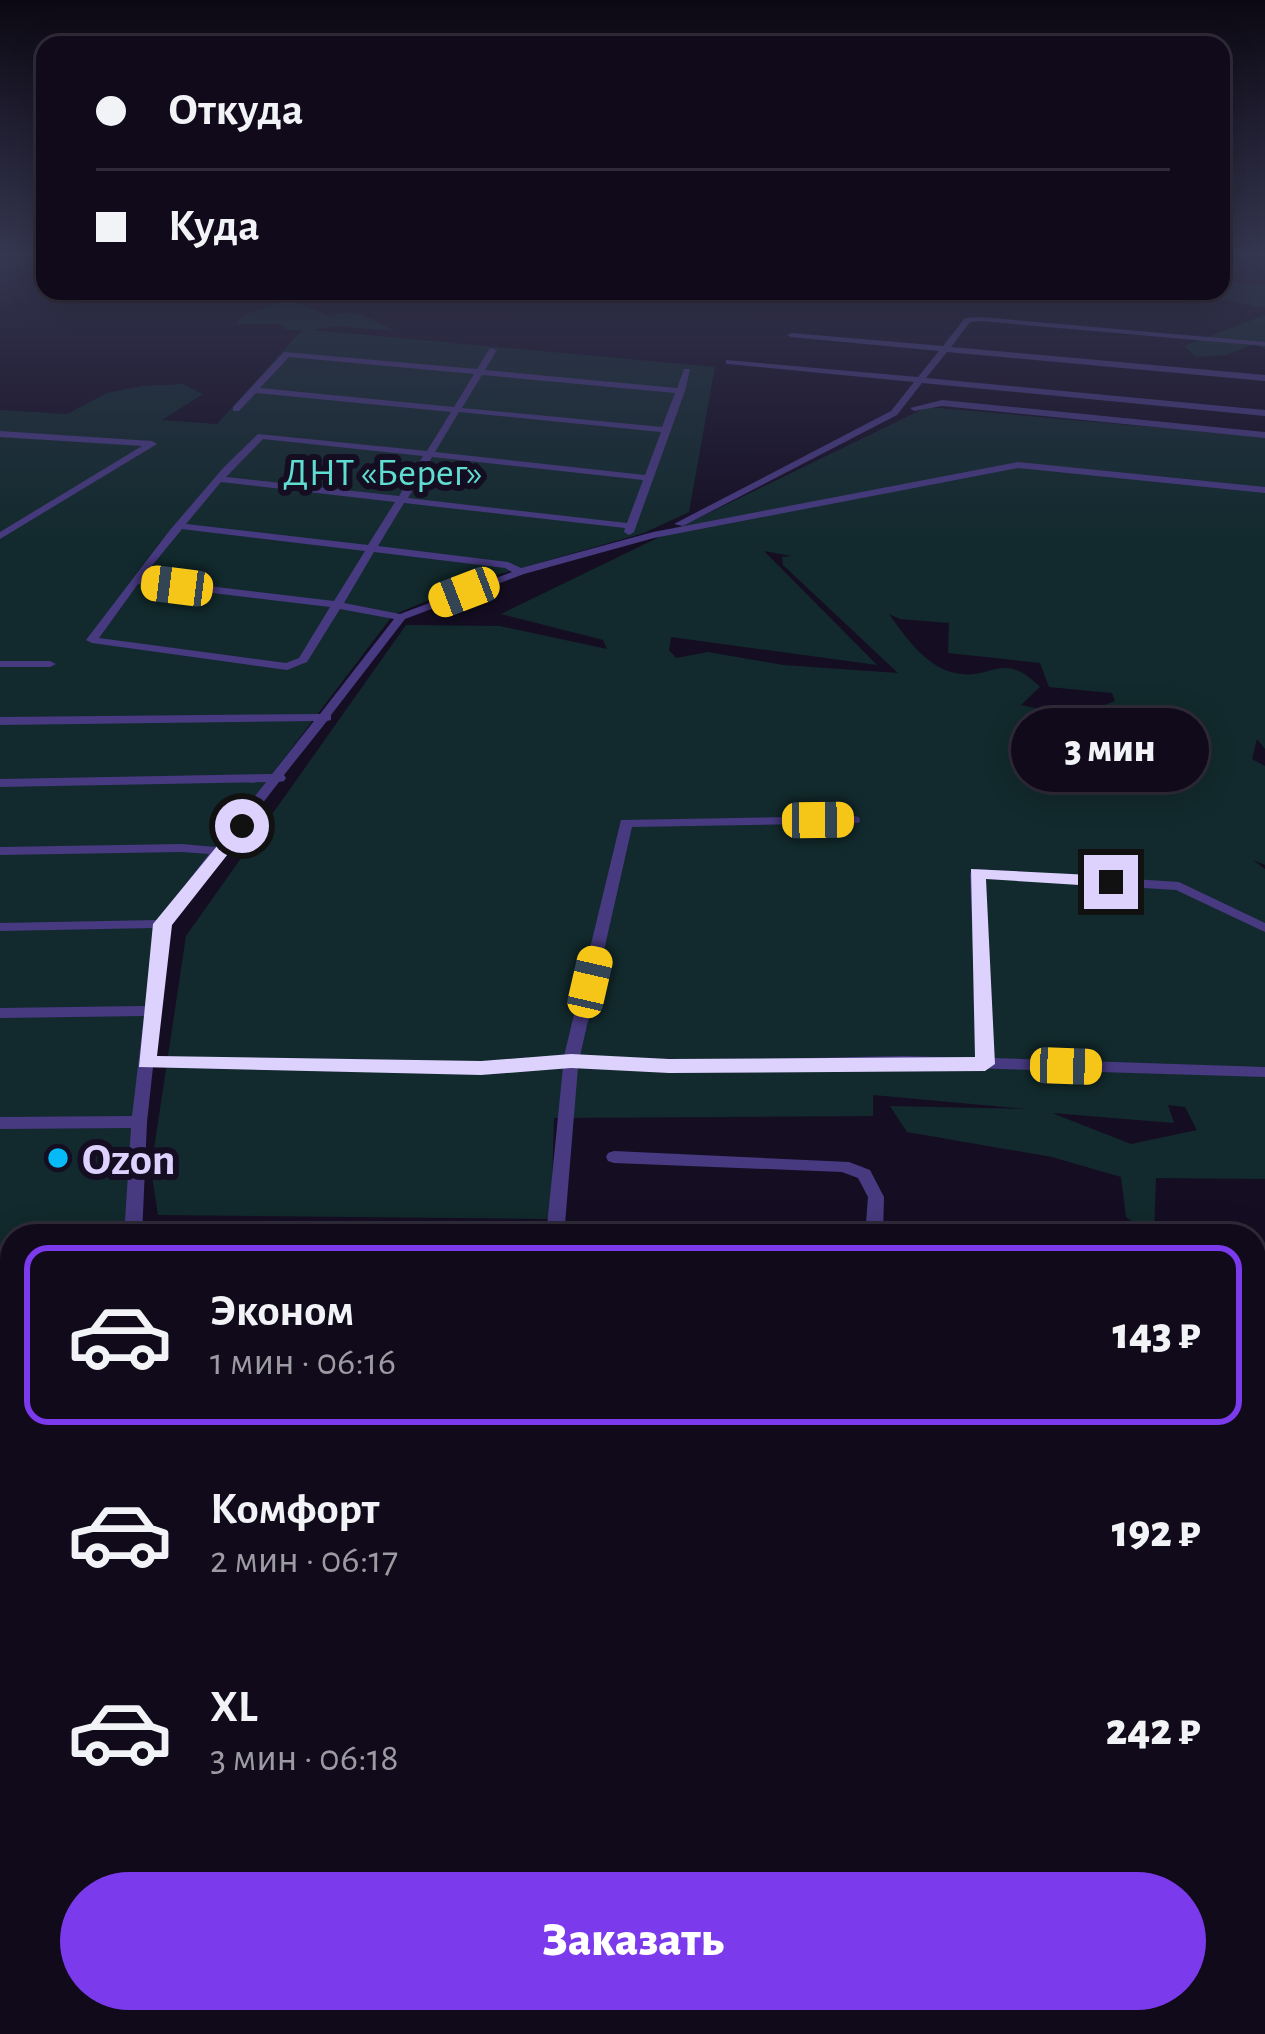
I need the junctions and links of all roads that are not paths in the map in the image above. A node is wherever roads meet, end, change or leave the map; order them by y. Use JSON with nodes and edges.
{"nodes":[{"id":1,"x":492,"y":351,"type":"edge"},
{"id":2,"x":944,"y":351,"type":"edge"},
{"id":3,"x":966,"y":351,"type":"edge"},
{"id":4,"x":729,"y":362,"type":"dead end"},
{"id":5,"x":687,"y":371,"type":"dead end"},
{"id":6,"x":481,"y":372,"type":"junction"},
{"id":7,"x":1265,"y":378,"type":"edge"},
{"id":8,"x":921,"y":380,"type":"junction"},
{"id":9,"x":254,"y":390,"type":"junction"},
{"id":10,"x":681,"y":391,"type":"junction"},
{"id":11,"x":914,"y":408,"type":"dead end"},
{"id":12,"x":236,"y":409,"type":"dead end"},
{"id":13,"x":455,"y":410,"type":"junction"},
{"id":14,"x":1265,"y":413,"type":"edge"},
{"id":15,"x":667,"y":430,"type":"junction"},
{"id":16,"x":0,"y":434,"type":"edge"},
{"id":17,"x":1265,"y":435,"type":"edge"},
{"id":18,"x":431,"y":454,"type":"junction"},
{"id":19,"x":650,"y":478,"type":"junction"},
{"id":20,"x":220,"y":479,"type":"junction"},
{"id":21,"x":1265,"y":490,"type":"edge"},
{"id":22,"x":402,"y":500,"type":"junction"},
{"id":23,"x":182,"y":526,"type":"junction"},
{"id":24,"x":632,"y":526,"type":"junction"},
{"id":25,"x":653,"y":535,"type":"junction"},
{"id":26,"x":0,"y":536,"type":"edge"},
{"id":27,"x":621,"y":544,"type":"junction"},
{"id":28,"x":374,"y":550,"type":"junction"},
{"id":29,"x":520,"y":572,"type":"junction"},
{"id":30,"x":137,"y":581,"type":"junction"},
{"id":31,"x":337,"y":605,"type":"junction"},
{"id":32,"x":401,"y":617,"type":"junction"},
{"id":33,"x":0,"y":664,"type":"edge"},
{"id":34,"x":50,"y":664,"type":"dead end"},
{"id":35,"x":327,"y":717,"type":"junction"},
{"id":36,"x":0,"y":721,"type":"edge"},
{"id":37,"x":280,"y":778,"type":"junction"},
{"id":38,"x":0,"y":783,"type":"edge"},
{"id":39,"x":854,"y":820,"type":"dead end"},
{"id":40,"x":0,"y":851,"type":"edge"},
{"id":41,"x":222,"y":851,"type":"junction"},
{"id":42,"x":163,"y":924,"type":"junction"},
{"id":43,"x":0,"y":927,"type":"edge"},
{"id":44,"x":1265,"y":928,"type":"edge"},
{"id":45,"x":151,"y":1011,"type":"junction"},
{"id":46,"x":0,"y":1013,"type":"edge"},
{"id":47,"x":571,"y":1061,"type":"junction"},
{"id":48,"x":146,"y":1062,"type":"junction"},
{"id":49,"x":985,"y":1064,"type":"junction"},
{"id":50,"x":1265,"y":1072,"type":"edge"},
{"id":51,"x":139,"y":1122,"type":"junction"},
{"id":52,"x":0,"y":1123,"type":"edge"},
{"id":53,"x":614,"y":1157,"type":"dead end"},
{"id":54,"x":134,"y":1224,"type":"edge"},
{"id":55,"x":556,"y":1224,"type":"edge"},
{"id":56,"x":875,"y":1224,"type":"edge"}],
"edges":[{"from":1,"to":6,"type":"street"},
{"from":2,"to":8,"type":"street"},
{"from":3,"to":7,"type":"street"},
{"from":4,"to":8,"type":"street"},
{"from":5,"to":10,"type":"street"},
{"from":6,"to":9,"type":"street"},
{"from":6,"to":10,"type":"street"},
{"from":6,"to":13,"type":"street"},
{"from":8,"to":14,"type":"street"},
{"from":8,"to":25,"type":"street"},
{"from":9,"to":12,"type":"street"},
{"from":9,"to":13,"type":"street"},
{"from":10,"to":15,"type":"street"},
{"from":11,"to":17,"type":"street"},
{"from":13,"to":15,"type":"street"},
{"from":13,"to":18,"type":"street"},
{"from":15,"to":19,"type":"street"},
{"from":16,"to":26,"type":"street"},
{"from":18,"to":19,"type":"street"},
{"from":18,"to":20,"type":"street"},
{"from":18,"to":22,"type":"street"},
{"from":19,"to":24,"type":"street"},
{"from":20,"to":22,"type":"street"},
{"from":20,"to":23,"type":"street"},
{"from":21,"to":25,"type":"street"},
{"from":22,"to":24,"type":"street"},
{"from":22,"to":28,"type":"street"},
{"from":23,"to":28,"type":"street"},
{"from":23,"to":30,"type":"street"},
{"from":24,"to":27,"type":"street"},
{"from":25,"to":27,"type":"street"},
{"from":27,"to":29,"type":"street"},
{"from":28,"to":29,"type":"street"},
{"from":28,"to":31,"type":"street"},
{"from":29,"to":32,"type":"street"},
{"from":30,"to":31,"type":"street"},
{"from":30,"to":31,"type":"street"},
{"from":31,"to":32,"type":"street"},
{"from":32,"to":35,"type":"street"},
{"from":33,"to":34,"type":"street"},
{"from":35,"to":36,"type":"street"},
{"from":35,"to":37,"type":"street"},
{"from":37,"to":38,"type":"street"},
{"from":37,"to":41,"type":"street"},
{"from":39,"to":47,"type":"street"},
{"from":40,"to":41,"type":"street"},
{"from":41,"to":42,"type":"street"},
{"from":42,"to":43,"type":"street"},
{"from":42,"to":45,"type":"street"},
{"from":44,"to":49,"type":"street"},
{"from":45,"to":46,"type":"street"},
{"from":45,"to":48,"type":"street"},
{"from":47,"to":48,"type":"street"},
{"from":47,"to":49,"type":"street"},
{"from":47,"to":55,"type":"street"},
{"from":48,"to":51,"type":"street"},
{"from":49,"to":50,"type":"street"},
{"from":51,"to":52,"type":"street"},
{"from":51,"to":54,"type":"street"},
{"from":53,"to":56,"type":"street"}]}
